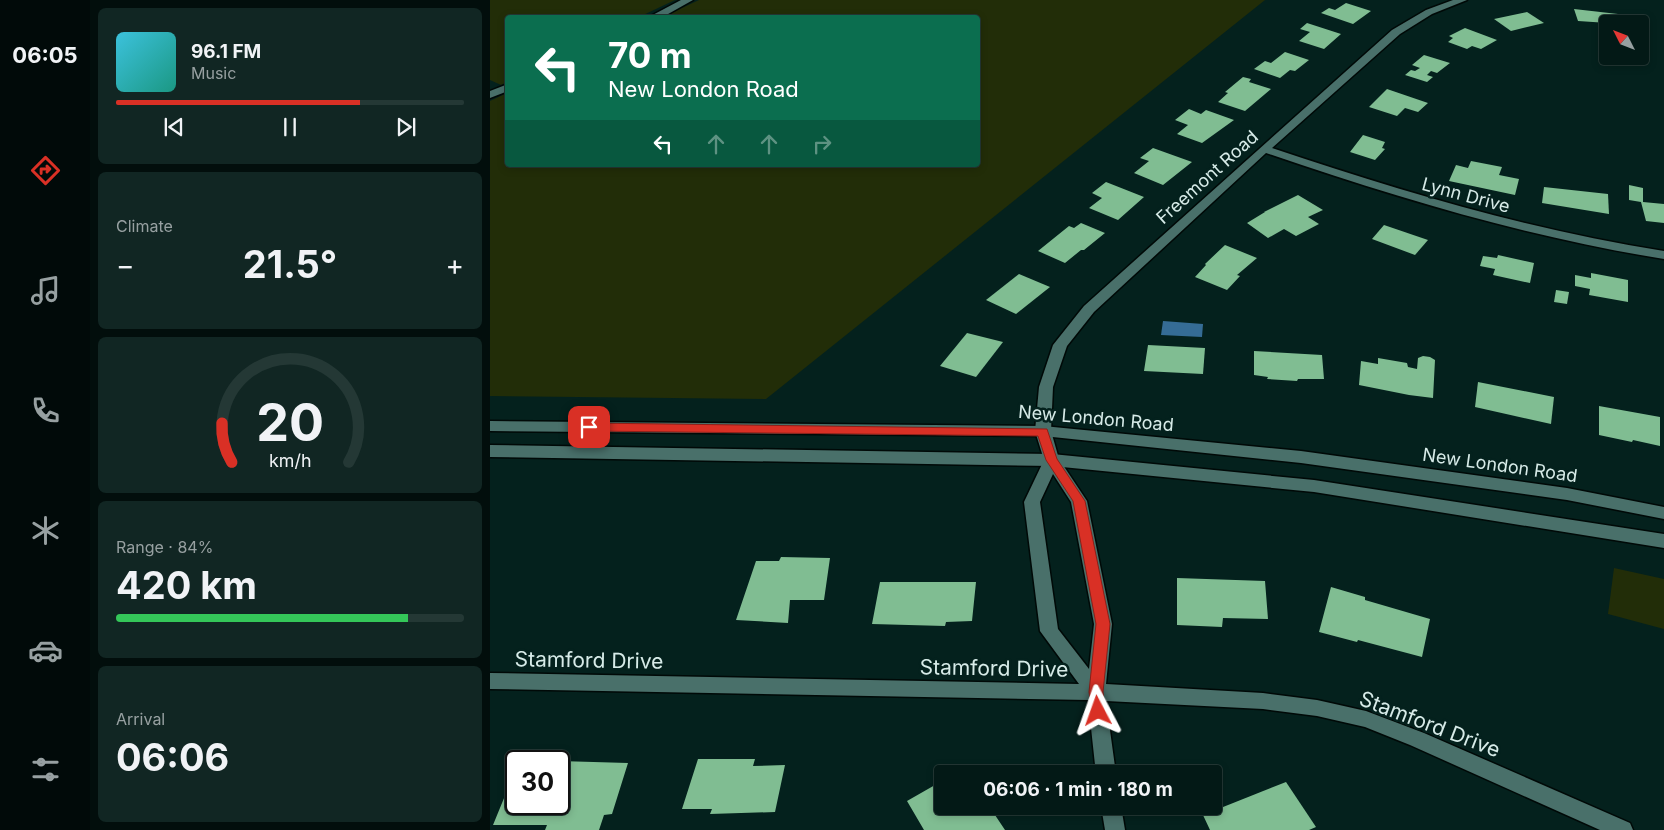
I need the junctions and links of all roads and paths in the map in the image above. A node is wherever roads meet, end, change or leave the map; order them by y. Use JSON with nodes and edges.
{"nodes":[{"id":1,"x":688,"y":0,"type":"edge"},
{"id":2,"x":1462,"y":0,"type":"edge"},
{"id":3,"x":658,"y":15,"type":"edge"},
{"id":4,"x":505,"y":88,"type":"edge"},
{"id":5,"x":490,"y":96,"type":"edge"},
{"id":6,"x":1264,"y":149,"type":"junction"},
{"id":7,"x":1664,"y":254,"type":"edge"},
{"id":8,"x":490,"y":426,"type":"edge"},
{"id":9,"x":1043,"y":432,"type":"junction"},
{"id":10,"x":490,"y":451,"type":"edge"},
{"id":11,"x":1052,"y":460,"type":"junction"},
{"id":12,"x":1664,"y":513,"type":"edge"},
{"id":13,"x":1664,"y":541,"type":"edge"},
{"id":14,"x":490,"y":681,"type":"edge"},
{"id":15,"x":1096,"y":692,"type":"junction"},
{"id":16,"x":1105,"y":765,"type":"edge"},
{"id":17,"x":1113,"y":815,"type":"edge"},
{"id":18,"x":1116,"y":830,"type":"edge"},
{"id":19,"x":1623,"y":830,"type":"edge"}],
"edges":[{"from":1,"to":3,"type":"street"},
{"from":2,"to":6,"type":"street","name":"Freemont Road"},
{"from":4,"to":5,"type":"street"},
{"from":6,"to":7,"type":"street","name":"Lynn Drive"},
{"from":6,"to":9,"type":"street","name":"Freemont Road"},
{"from":8,"to":9,"type":"street","name":"New London Road"},
{"from":9,"to":11,"type":"street"},
{"from":9,"to":12,"type":"street","name":"New London Road"},
{"from":10,"to":11,"type":"street"},
{"from":11,"to":13,"type":"street"},
{"from":11,"to":15,"type":"street"},
{"from":11,"to":15,"type":"street"},
{"from":14,"to":15,"type":"street","name":"Stamford Drive"},
{"from":15,"to":16,"type":"street"},
{"from":15,"to":19,"type":"street","name":"Stamford Drive"},
{"from":17,"to":18,"type":"street"}]}
